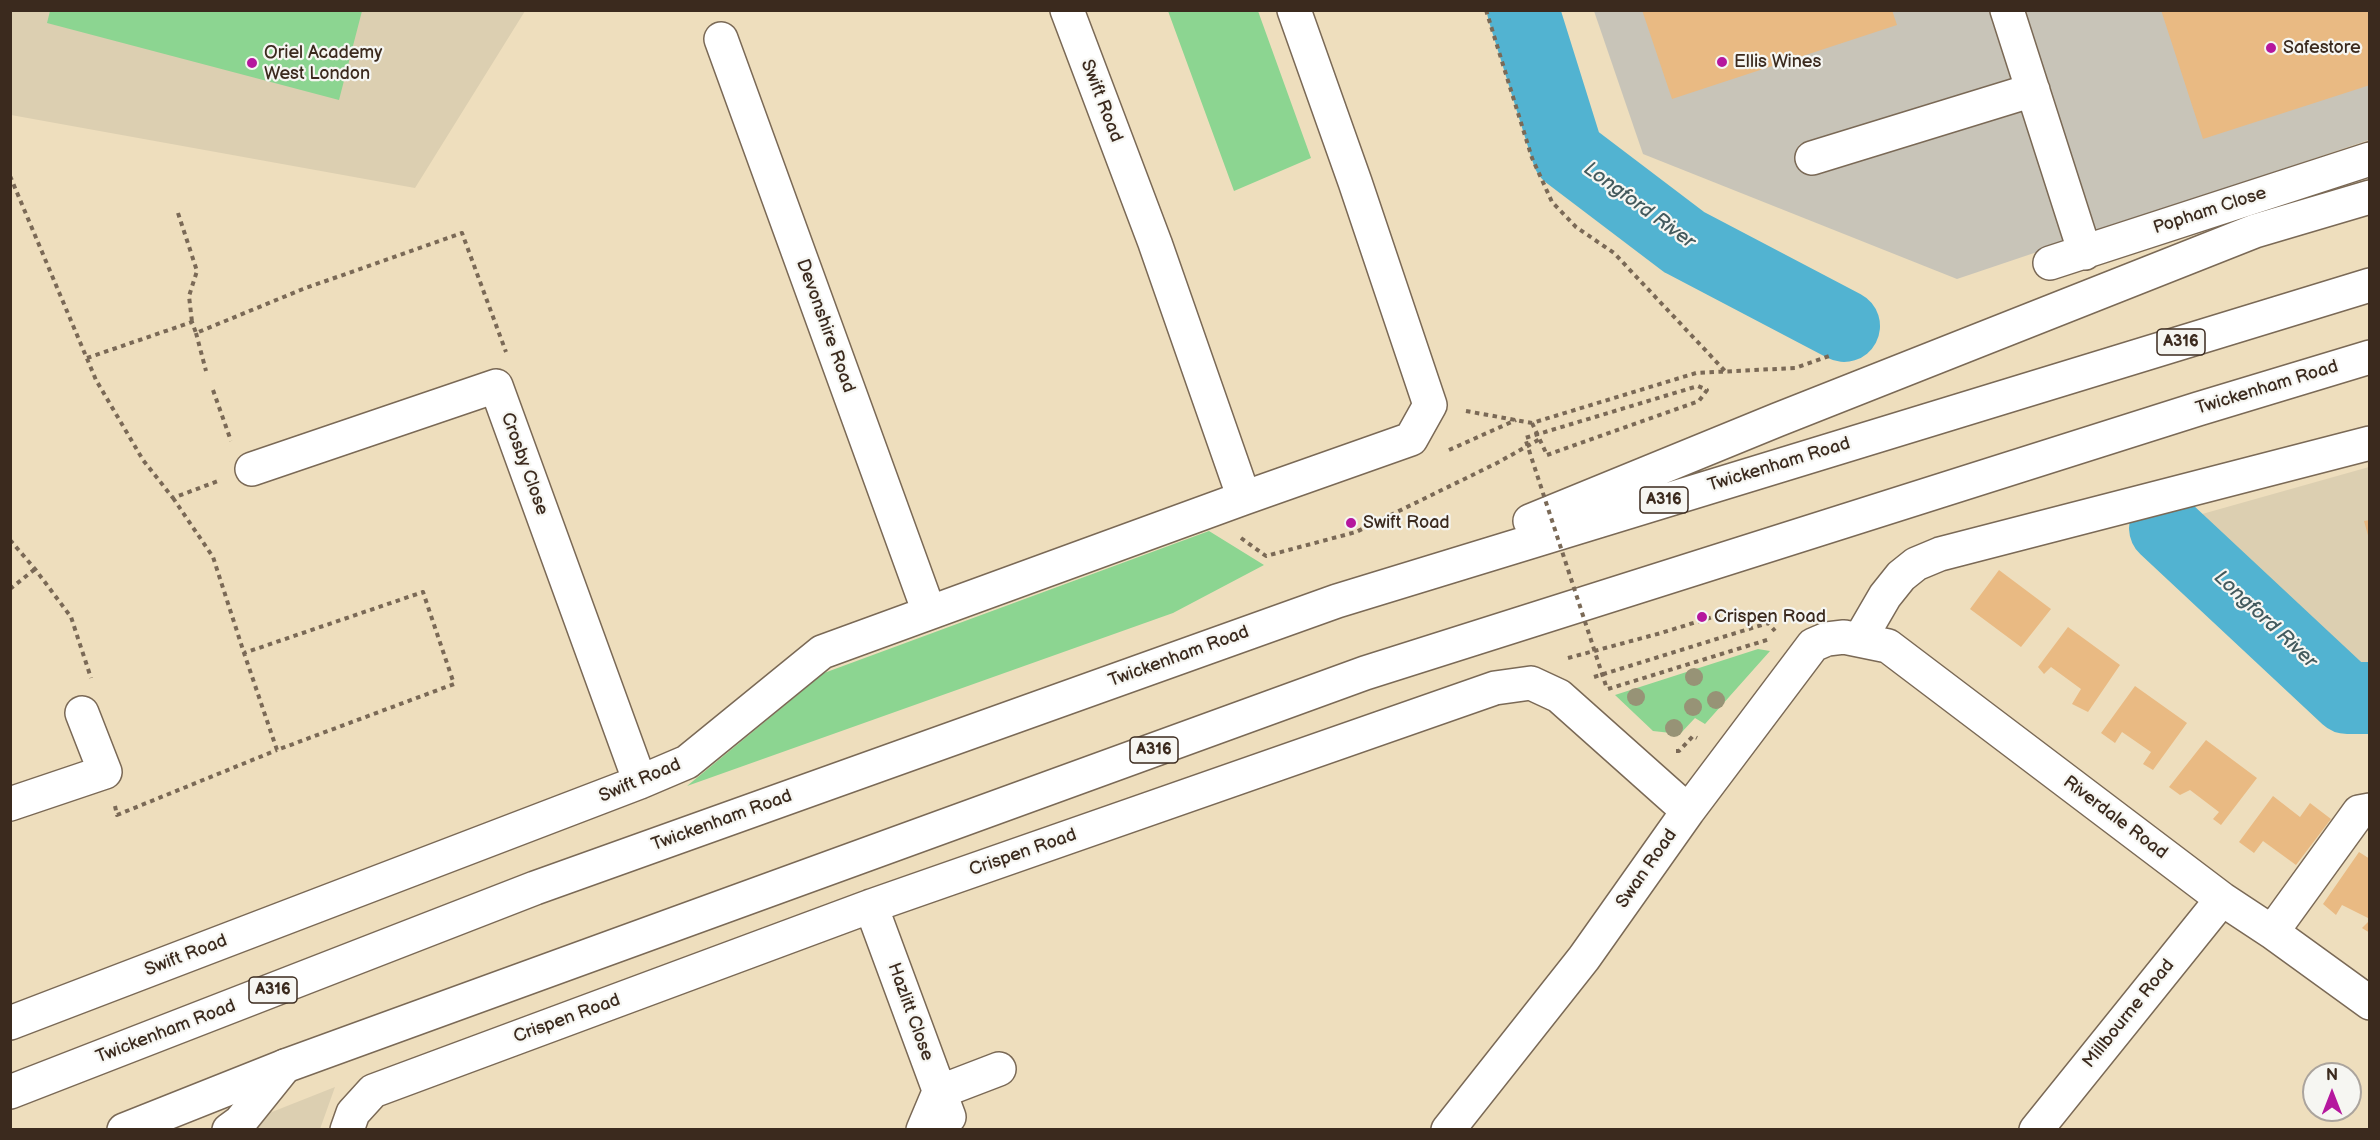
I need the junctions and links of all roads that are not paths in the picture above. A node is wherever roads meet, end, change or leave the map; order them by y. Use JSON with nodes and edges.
{"nodes":[{"id":1,"x":1067,"y":10,"type":"edge"},
{"id":2,"x":1294,"y":10,"type":"edge"},
{"id":3,"x":2007,"y":10,"type":"edge"},
{"id":4,"x":721,"y":39,"type":"dead end"},
{"id":5,"x":2033,"y":90,"type":"junction"},
{"id":6,"x":1812,"y":158,"type":"dead end"},
{"id":7,"x":2370,"y":159,"type":"edge"},
{"id":8,"x":2370,"y":197,"type":"edge"},
{"id":9,"x":2085,"y":253,"type":"junction"},
{"id":10,"x":2050,"y":263,"type":"dead end"},
{"id":11,"x":2370,"y":285,"type":"edge"},
{"id":12,"x":2370,"y":357,"type":"edge"},
{"id":13,"x":2370,"y":372,"type":"edge"},
{"id":14,"x":2198,"y":409,"type":"junction"},
{"id":15,"x":2370,"y":442,"type":"edge"},
{"id":16,"x":247,"y":471,"type":"road end"},
{"id":17,"x":1244,"y":498,"type":"junction"},
{"id":18,"x":1337,"y":600,"type":"junction"},
{"id":19,"x":929,"y":612,"type":"junction"},
{"id":20,"x":1860,"y":639,"type":"junction"},
{"id":21,"x":82,"y":713,"type":"road end"},
{"id":22,"x":640,"y":782,"type":"junction"},
{"id":23,"x":10,"y":804,"type":"edge"},
{"id":24,"x":2370,"y":810,"type":"edge"},
{"id":25,"x":1688,"y":811,"type":"junction"},
{"id":26,"x":2222,"y":900,"type":"junction"},
{"id":27,"x":871,"y":906,"type":"junction"},
{"id":28,"x":2272,"y":932,"type":"junction"},
{"id":29,"x":2370,"y":1003,"type":"edge"},
{"id":30,"x":10,"y":1023,"type":"edge"},
{"id":31,"x":285,"y":1066,"type":"junction"},
{"id":32,"x":999,"y":1069,"type":"dead end"},
{"id":33,"x":10,"y":1092,"type":"edge"},
{"id":34,"x":937,"y":1113,"type":"edge"},
{"id":35,"x":124,"y":1130,"type":"edge"},
{"id":36,"x":229,"y":1130,"type":"edge"},
{"id":37,"x":347,"y":1130,"type":"edge"},
{"id":38,"x":1448,"y":1130,"type":"edge"},
{"id":39,"x":2036,"y":1130,"type":"edge"}],
"edges":[{"from":1,"to":17,"type":"main road","name":"Swift Road"},
{"from":2,"to":17,"type":"main road","name":"Swift Road"},
{"from":3,"to":5,"type":"main road"},
{"from":4,"to":19,"type":"main road","name":"Devonshire Road"},
{"from":5,"to":6,"type":"main road"},
{"from":5,"to":9,"type":"main road"},
{"from":7,"to":9,"type":"main road","name":"Popham Close"},
{"from":8,"to":18,"type":"main road"},
{"from":9,"to":10,"type":"main road","name":"Popham Close"},
{"from":11,"to":18,"type":"main road","name":"Twickenham Road","number":"A316"},
{"from":12,"to":14,"type":"main road","name":"Twickenham Road","number":"A316"},
{"from":13,"to":14,"type":"main road"},
{"from":14,"to":31,"type":"main road","name":"Twickenham Road","number":"A316"},
{"from":15,"to":20,"type":"main road"},
{"from":16,"to":22,"type":"main road","name":"Crosby Close"},
{"from":17,"to":19,"type":"main road","name":"Swift Road"},
{"from":18,"to":33,"type":"main road","name":"Twickenham Road","number":"A316"},
{"from":19,"to":22,"type":"main road","name":"Swift Road"},
{"from":20,"to":25,"type":"main road","name":"Swan Road"},
{"from":20,"to":26,"type":"main road","name":"Riverdale Road"},
{"from":21,"to":23,"type":"main road"},
{"from":22,"to":30,"type":"main road","name":"Swift Road"},
{"from":24,"to":28,"type":"main road"},
{"from":25,"to":27,"type":"main road","name":"Crispen Road"},
{"from":25,"to":38,"type":"main road","name":"Swan Road"},
{"from":26,"to":28,"type":"main road","name":"Riverdale Road"},
{"from":26,"to":39,"type":"main road","name":"Millbourne Road"},
{"from":27,"to":34,"type":"main road","name":"Hazlitt Close"},
{"from":27,"to":37,"type":"main road","name":"Crispen Road"},
{"from":28,"to":29,"type":"main road","name":"Riverdale Road"},
{"from":31,"to":35,"type":"main road","name":"Twickenham Road","number":"A316"},
{"from":31,"to":36,"type":"main road"},
{"from":32,"to":34,"type":"main road"}]}
